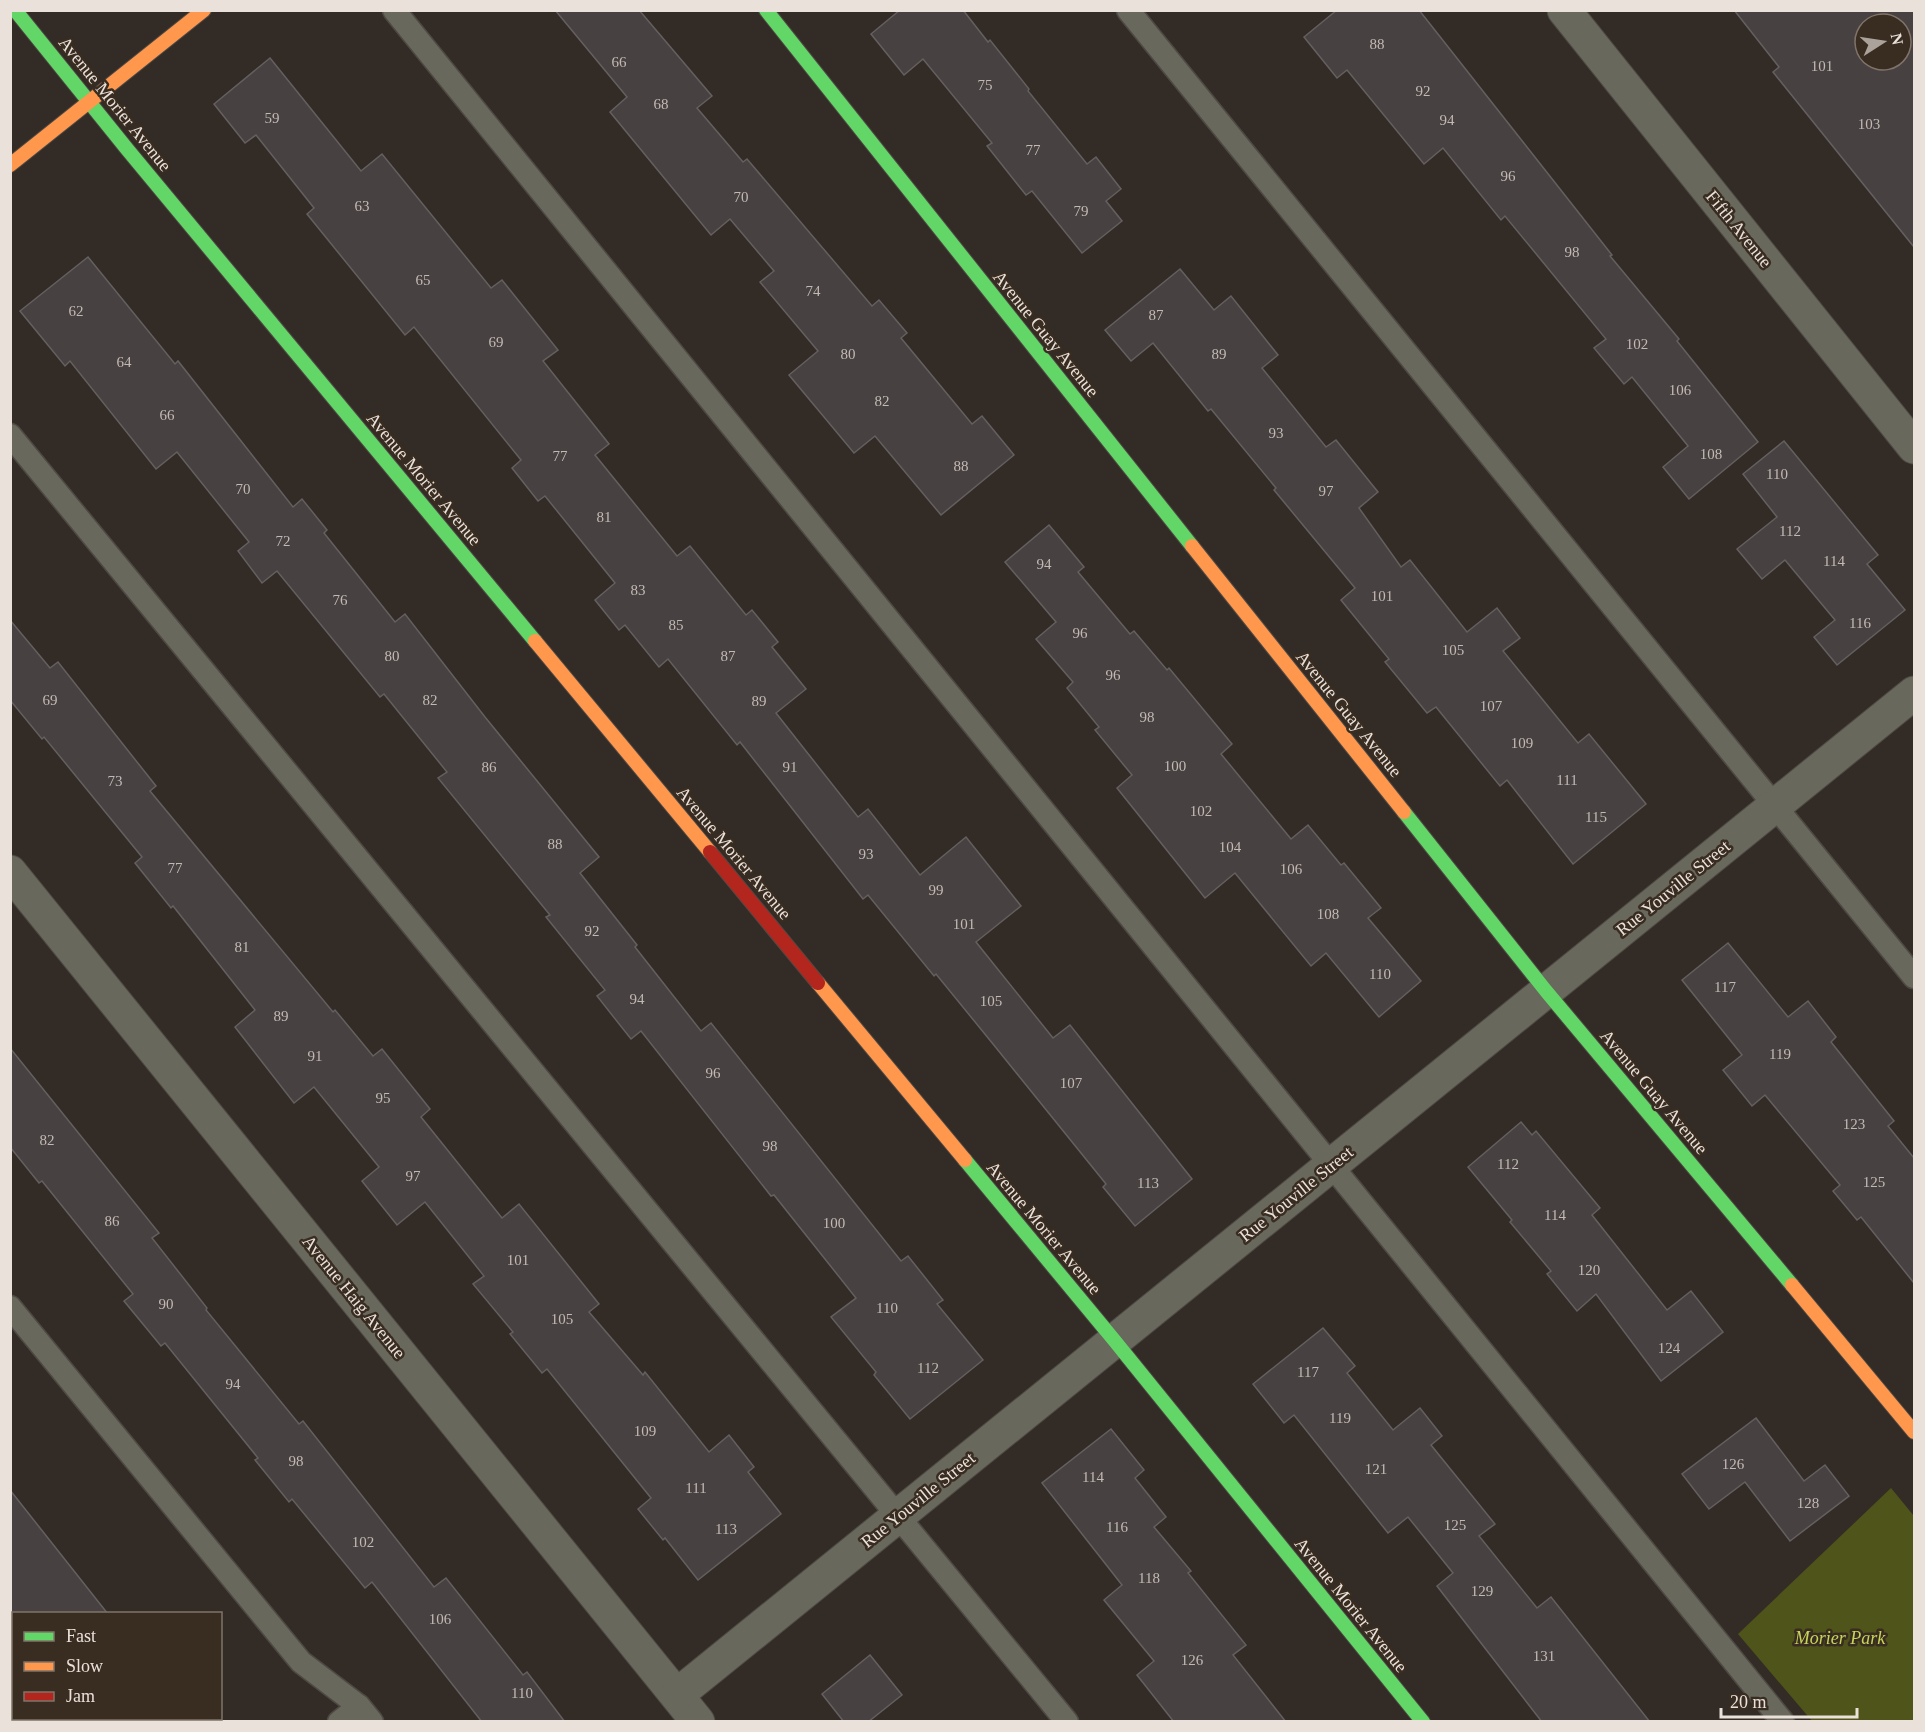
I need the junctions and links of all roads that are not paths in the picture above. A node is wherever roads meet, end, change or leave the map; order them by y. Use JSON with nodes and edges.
{"nodes":[{"id":1,"x":15,"y":10,"type":"edge"},
{"id":2,"x":204,"y":10,"type":"edge"},
{"id":3,"x":394,"y":10,"type":"edge"},
{"id":4,"x":766,"y":10,"type":"edge"},
{"id":5,"x":1128,"y":10,"type":"edge"},
{"id":6,"x":1564,"y":10,"type":"edge"},
{"id":7,"x":90,"y":103,"type":"junction"},
{"id":8,"x":10,"y":165,"type":"edge"},
{"id":9,"x":10,"y":435,"type":"edge"},
{"id":10,"x":1914,"y":447,"type":"edge"},
{"id":11,"x":1914,"y":693,"type":"edge"},
{"id":12,"x":1774,"y":806,"type":"junction"},
{"id":13,"x":10,"y":872,"type":"edge"},
{"id":14,"x":1914,"y":977,"type":"edge"},
{"id":15,"x":1546,"y":991,"type":"junction"},
{"id":16,"x":1333,"y":1164,"type":"junction"},
{"id":17,"x":10,"y":1307,"type":"edge"},
{"id":18,"x":1114,"y":1341,"type":"junction"},
{"id":19,"x":1914,"y":1432,"type":"edge"},
{"id":20,"x":899,"y":1515,"type":"junction"},
{"id":21,"x":677,"y":1695,"type":"junction"},
{"id":22,"x":365,"y":1714,"type":"edge"},
{"id":23,"x":339,"y":1722,"type":"edge"},
{"id":24,"x":698,"y":1722,"type":"edge"},
{"id":25,"x":1066,"y":1722,"type":"edge"},
{"id":26,"x":1423,"y":1722,"type":"edge"},
{"id":27,"x":1784,"y":1722,"type":"edge"}],
"edges":[{"from":1,"to":7,"type":"street","name":"Avenue Morier Avenue"},
{"from":2,"to":7,"type":"street"},
{"from":3,"to":16,"type":"lane"},
{"from":4,"to":15,"type":"street","name":"Avenue Guay Avenue"},
{"from":5,"to":12,"type":"lane"},
{"from":6,"to":10,"type":"street","name":"Fifth Avenue"},
{"from":7,"to":8,"type":"street"},
{"from":7,"to":18,"type":"street","name":"Avenue Morier Avenue"},
{"from":9,"to":20,"type":"lane"},
{"from":11,"to":12,"type":"street","name":"Rue Youville Street"},
{"from":12,"to":14,"type":"lane"},
{"from":12,"to":15,"type":"street","name":"Rue Youville Street"},
{"from":13,"to":21,"type":"street","name":"Avenue Haig Avenue"},
{"from":15,"to":16,"type":"street","name":"Rue Youville Street"},
{"from":15,"to":19,"type":"street","name":"Avenue Guay Avenue"},
{"from":16,"to":18,"type":"street","name":"Rue Youville Street"},
{"from":16,"to":27,"type":"lane"},
{"from":17,"to":22,"type":"lane"},
{"from":18,"to":20,"type":"street","name":"Rue Youville Street"},
{"from":18,"to":26,"type":"street","name":"Avenue Morier Avenue"},
{"from":20,"to":21,"type":"street","name":"Rue Youville Street"},
{"from":20,"to":25,"type":"lane"},
{"from":21,"to":24,"type":"street","name":"Avenue Haig Avenue"},
{"from":22,"to":23,"type":"lane"}]}
